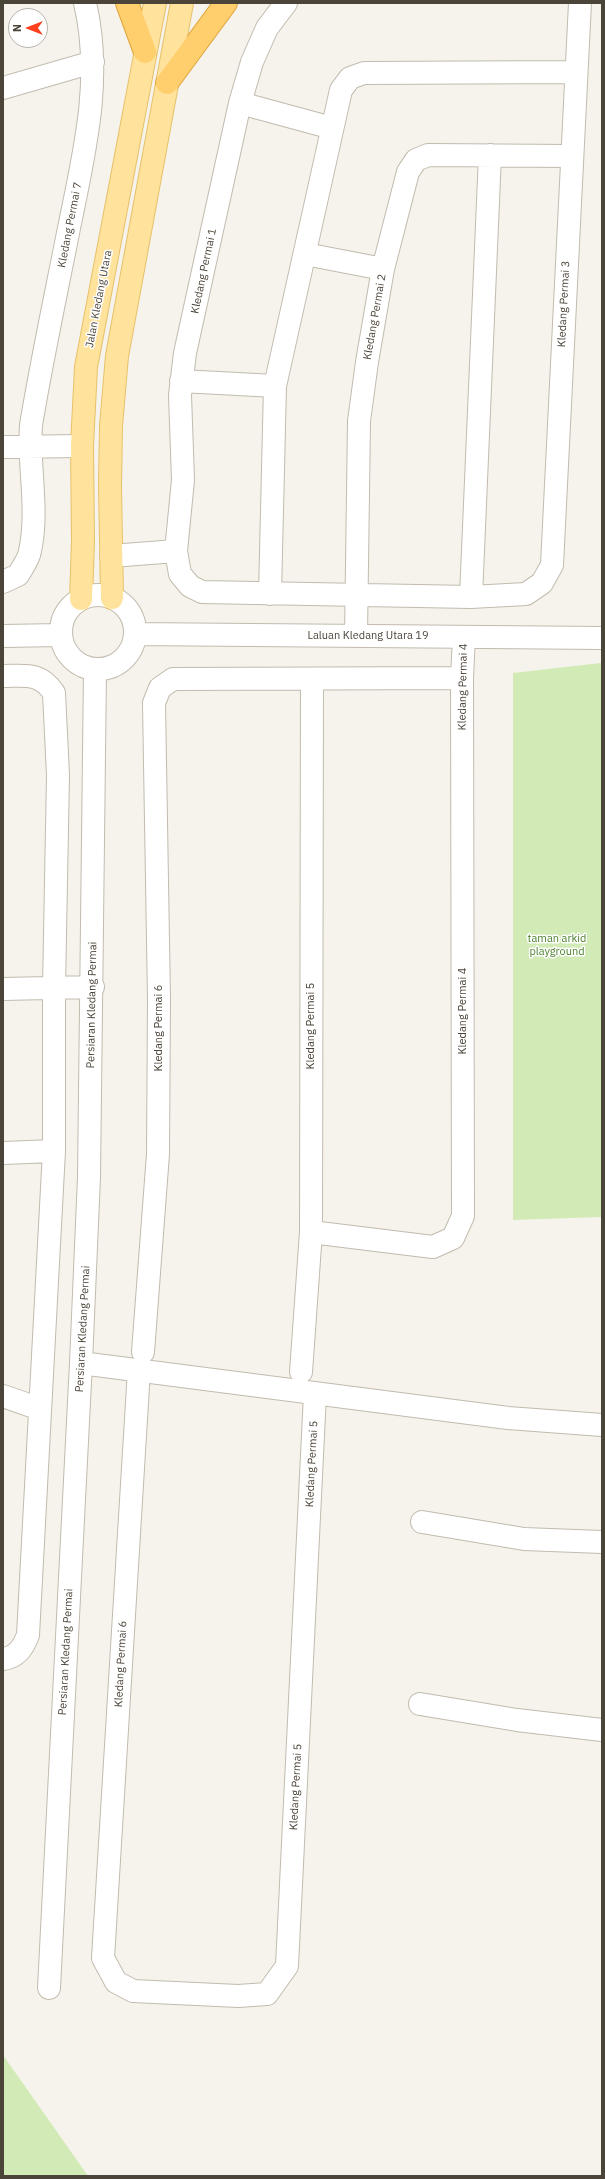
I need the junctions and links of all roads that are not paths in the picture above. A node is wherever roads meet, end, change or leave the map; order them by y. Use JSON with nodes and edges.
{"nodes":[{"id":1,"x":85,"y":3,"type":"edge"},
{"id":2,"x":127,"y":3,"type":"edge"},
{"id":3,"x":155,"y":3,"type":"edge"},
{"id":4,"x":182,"y":3,"type":"edge"},
{"id":5,"x":226,"y":3,"type":"edge"},
{"id":6,"x":286,"y":3,"type":"edge"},
{"id":7,"x":580,"y":3,"type":"edge"},
{"id":8,"x":145,"y":52,"type":"junction"},
{"id":9,"x":93,"y":62,"type":"junction"},
{"id":10,"x":575,"y":72,"type":"junction"},
{"id":11,"x":168,"y":83,"type":"junction"},
{"id":12,"x":3,"y":88,"type":"edge"},
{"id":13,"x":240,"y":103,"type":"junction"},
{"id":14,"x":332,"y":128,"type":"junction"},
{"id":15,"x":490,"y":155,"type":"junction"},
{"id":16,"x":572,"y":156,"type":"junction"},
{"id":17,"x":305,"y":254,"type":"junction"},
{"id":18,"x":383,"y":269,"type":"junction"},
{"id":19,"x":181,"y":381,"type":"junction"},
{"id":20,"x":275,"y":386,"type":"junction"},
{"id":21,"x":29,"y":445,"type":"junction"},
{"id":22,"x":82,"y":446,"type":"junction"},
{"id":23,"x":3,"y":447,"type":"edge"},
{"id":24,"x":176,"y":551,"type":"junction"},
{"id":25,"x":111,"y":556,"type":"junction"},
{"id":26,"x":3,"y":582,"type":"edge"},
{"id":27,"x":270,"y":594,"type":"junction"},
{"id":28,"x":356,"y":594,"type":"junction"},
{"id":29,"x":526,"y":594,"type":"joint"},
{"id":30,"x":471,"y":596,"type":"junction"},
{"id":31,"x":112,"y":598,"type":"junction"},
{"id":32,"x":81,"y":599,"type":"junction"},
{"id":33,"x":135,"y":634,"type":"junction"},
{"id":34,"x":60,"y":635,"type":"junction"},
{"id":35,"x":3,"y":636,"type":"edge"},
{"id":36,"x":356,"y":636,"type":"junction"},
{"id":37,"x":464,"y":637,"type":"junction"},
{"id":38,"x":602,"y":638,"type":"edge"},
{"id":39,"x":95,"y":670,"type":"junction"},
{"id":40,"x":3,"y":676,"type":"edge"},
{"id":41,"x":462,"y":678,"type":"junction"},
{"id":42,"x":312,"y":680,"type":"junction"},
{"id":43,"x":93,"y":987,"type":"junction"},
{"id":44,"x":54,"y":988,"type":"junction"},
{"id":45,"x":3,"y":989,"type":"edge"},
{"id":46,"x":54,"y":1151,"type":"junction"},
{"id":47,"x":3,"y":1153,"type":"edge"},
{"id":48,"x":311,"y":1232,"type":"junction"},
{"id":49,"x":141,"y":1361,"type":"junction"},
{"id":50,"x":81,"y":1362,"type":"junction"},
{"id":51,"x":300,"y":1372,"type":"dead end"},
{"id":52,"x":315,"y":1394,"type":"junction"},
{"id":53,"x":3,"y":1396,"type":"edge"},
{"id":54,"x":40,"y":1408,"type":"junction"},
{"id":55,"x":602,"y":1425,"type":"edge"},
{"id":56,"x":422,"y":1522,"type":"dead end"},
{"id":57,"x":602,"y":1542,"type":"edge"},
{"id":58,"x":3,"y":1659,"type":"edge"},
{"id":59,"x":420,"y":1704,"type":"dead end"},
{"id":60,"x":602,"y":1730,"type":"edge"},
{"id":61,"x":103,"y":1958,"type":"joint"},
{"id":62,"x":49,"y":1988,"type":"dead end"}],
"edges":[{"from":1,"to":9,"type":"street","name":"Kledang Permai 7"},
{"from":2,"to":8,"type":"highway"},
{"from":3,"to":8,"type":"main road","name":"Jalan Kledang Utara"},
{"from":4,"to":11,"type":"main road"},
{"from":5,"to":11,"type":"highway"},
{"from":6,"to":13,"type":"street","name":"Kledang Permai 1"},
{"from":7,"to":10,"type":"street","name":"Kledang Permai 3"},
{"from":8,"to":22,"type":"main road","name":"Jalan Kledang Utara"},
{"from":9,"to":12,"type":"street"},
{"from":9,"to":21,"type":"street","name":"Kledang Permai 7"},
{"from":10,"to":14,"type":"street"},
{"from":10,"to":16,"type":"street","name":"Kledang Permai 3"},
{"from":11,"to":25,"type":"main road"},
{"from":13,"to":14,"type":"street"},
{"from":13,"to":19,"type":"street","name":"Kledang Permai 1"},
{"from":14,"to":17,"type":"street"},
{"from":15,"to":16,"type":"street","name":"Kledang Permai 2"},
{"from":15,"to":18,"type":"street","name":"Kledang Permai 2"},
{"from":15,"to":30,"type":"street"},
{"from":16,"to":29,"type":"street","name":"Kledang Permai 3"},
{"from":17,"to":18,"type":"street"},
{"from":17,"to":20,"type":"street"},
{"from":18,"to":28,"type":"street","name":"Kledang Permai 2"},
{"from":19,"to":20,"type":"street"},
{"from":19,"to":24,"type":"street","name":"Kledang Permai 1"},
{"from":20,"to":27,"type":"street"},
{"from":21,"to":22,"type":"street"},
{"from":21,"to":23,"type":"street"},
{"from":21,"to":26,"type":"street","name":"Kledang Permai 7"},
{"from":22,"to":32,"type":"main road","name":"Jalan Kledang Utara"},
{"from":24,"to":25,"type":"street"},
{"from":24,"to":27,"type":"street","name":"Kledang Permai 1"},
{"from":25,"to":31,"type":"main road"},
{"from":27,"to":28,"type":"street","name":"Kledang Permai 1"},
{"from":28,"to":30,"type":"street","name":"Kledang Permai 1"},
{"from":28,"to":36,"type":"street","name":"Kledang Permai 2"},
{"from":29,"to":30,"type":"street","name":"Kledang Permai 1"},
{"from":31,"to":32,"type":"street"},
{"from":31,"to":33,"type":"street"},
{"from":32,"to":34,"type":"street"},
{"from":33,"to":36,"type":"street","name":"Laluan Kledang Utara 19"},
{"from":33,"to":39,"type":"street"},
{"from":34,"to":35,"type":"street"},
{"from":34,"to":39,"type":"street"},
{"from":36,"to":37,"type":"street","name":"Laluan Kledang Utara 19"},
{"from":37,"to":38,"type":"street","name":"Laluan Kledang Utara 19"},
{"from":37,"to":41,"type":"street","name":"Kledang Permai 4"},
{"from":39,"to":43,"type":"street","name":"Persiaran Kledang Permai"},
{"from":40,"to":44,"type":"street"},
{"from":41,"to":42,"type":"street"},
{"from":41,"to":48,"type":"street","name":"Kledang Permai 4"},
{"from":42,"to":48,"type":"street","name":"Kledang Permai 5"},
{"from":42,"to":49,"type":"street","name":"Kledang Permai 6"},
{"from":43,"to":44,"type":"street"},
{"from":43,"to":50,"type":"street","name":"Persiaran Kledang Permai"},
{"from":44,"to":45,"type":"street"},
{"from":44,"to":46,"type":"street"},
{"from":46,"to":47,"type":"street"},
{"from":46,"to":54,"type":"street"},
{"from":48,"to":51,"type":"street","name":"Kledang Permai 5"},
{"from":49,"to":50,"type":"street"},
{"from":49,"to":52,"type":"street"},
{"from":49,"to":61,"type":"street","name":"Kledang Permai 6"},
{"from":50,"to":62,"type":"street","name":"Persiaran Kledang Permai"},
{"from":52,"to":55,"type":"street"},
{"from":52,"to":61,"type":"street","name":"Kledang Permai 5"},
{"from":53,"to":54,"type":"street"},
{"from":54,"to":58,"type":"street"},
{"from":56,"to":57,"type":"street"},
{"from":59,"to":60,"type":"street"}]}
